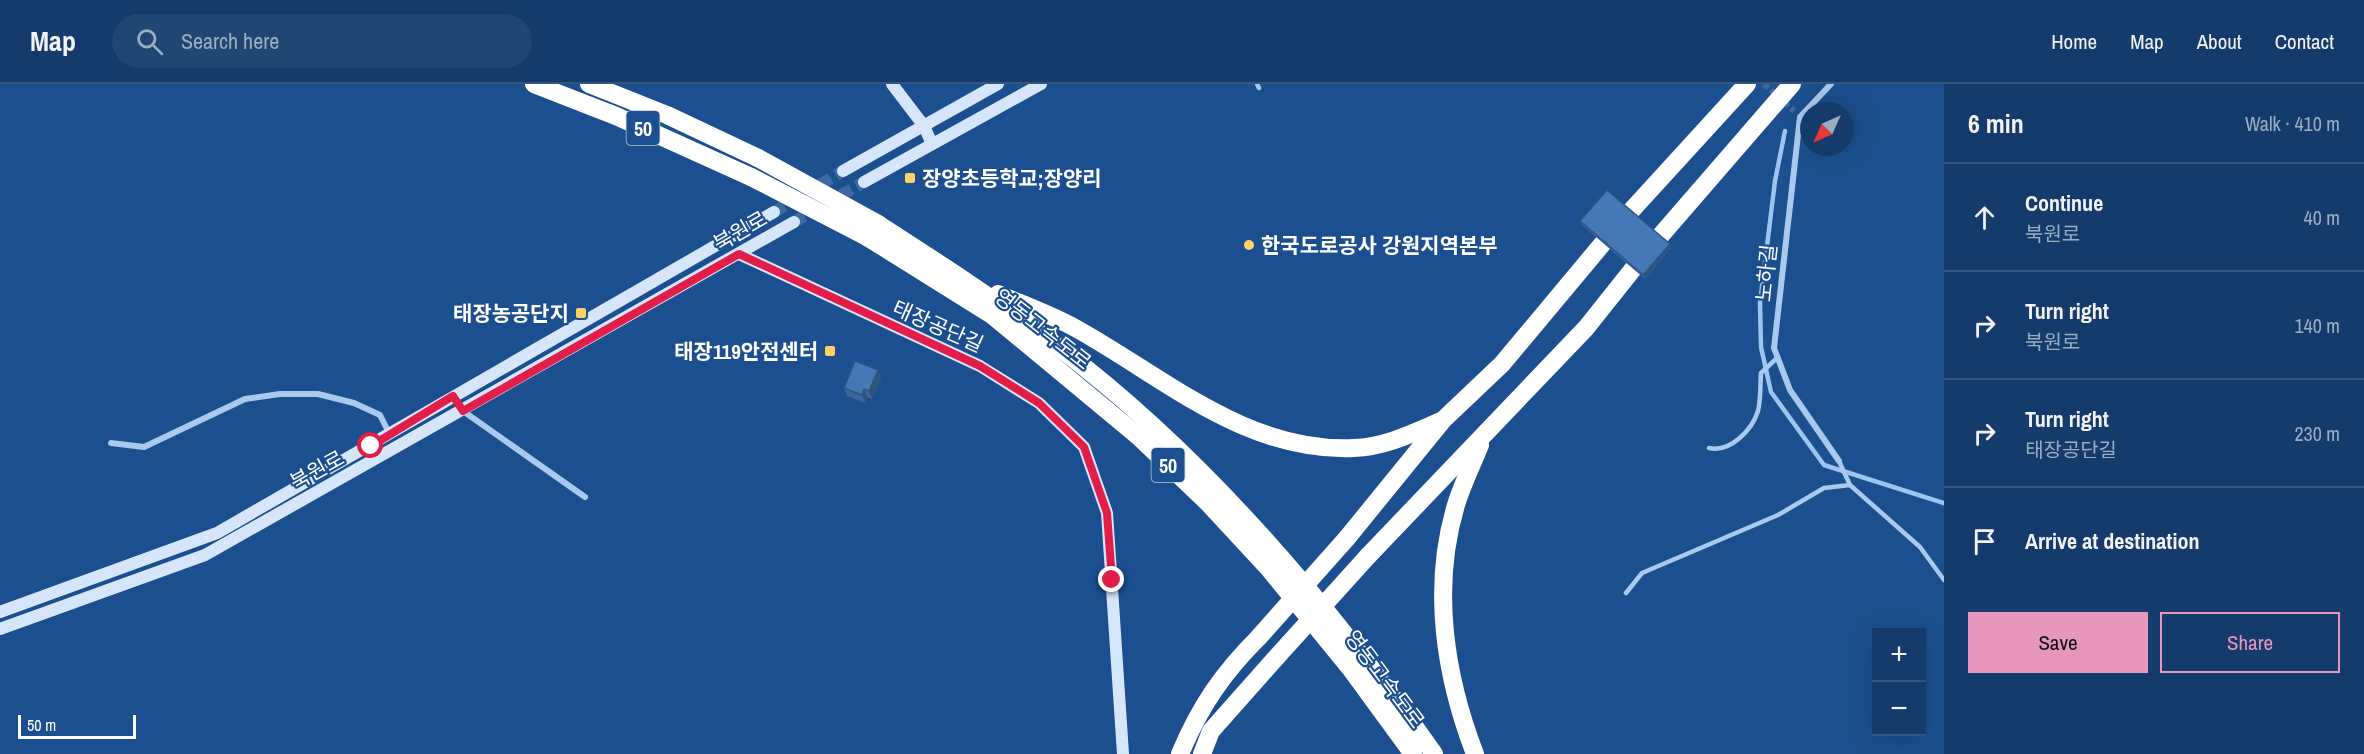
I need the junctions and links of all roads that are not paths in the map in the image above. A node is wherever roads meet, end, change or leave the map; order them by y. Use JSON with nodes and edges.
{"nodes":[{"id":1,"x":534,"y":84,"type":"edge"},
{"id":2,"x":589,"y":84,"type":"edge"},
{"id":3,"x":892,"y":84,"type":"edge"},
{"id":4,"x":998,"y":84,"type":"edge"},
{"id":5,"x":1041,"y":84,"type":"edge"},
{"id":6,"x":1747,"y":84,"type":"edge"},
{"id":7,"x":1792,"y":84,"type":"edge"},
{"id":8,"x":1831,"y":84,"type":"edge"},
{"id":9,"x":1814,"y":102,"type":"edge"},
{"id":10,"x":1794,"y":111,"type":"tunnel mouth"},
{"id":11,"x":1800,"y":117,"type":"joint"},
{"id":12,"x":924,"y":126,"type":"junction"},
{"id":13,"x":932,"y":144,"type":"junction"},
{"id":14,"x":843,"y":171,"type":"tunnel mouth"},
{"id":15,"x":864,"y":182,"type":"tunnel mouth"},
{"id":16,"x":774,"y":212,"type":"tunnel mouth"},
{"id":17,"x":794,"y":222,"type":"tunnel mouth"},
{"id":18,"x":872,"y":231,"type":"junction"},
{"id":19,"x":730,"y":238,"type":"junction"},
{"id":20,"x":739,"y":254,"type":"junction"},
{"id":21,"x":964,"y":279,"type":"junction"},
{"id":22,"x":1776,"y":359,"type":"junction"},
{"id":23,"x":453,"y":396,"type":"junction"},
{"id":24,"x":463,"y":411,"type":"junction"},
{"id":25,"x":1443,"y":420,"type":"junction"},
{"id":26,"x":390,"y":435,"type":"junction"},
{"id":27,"x":1483,"y":436,"type":"junction"},
{"id":28,"x":111,"y":443,"type":"dead end"},
{"id":29,"x":1710,"y":448,"type":"dead end"},
{"id":30,"x":1839,"y":461,"type":"joint"},
{"id":31,"x":1849,"y":483,"type":"junction"},
{"id":32,"x":585,"y":497,"type":"dead end"},
{"id":33,"x":1944,"y":580,"type":"edge"},
{"id":34,"x":1626,"y":593,"type":"dead end"},
{"id":35,"x":0,"y":612,"type":"edge"},
{"id":36,"x":0,"y":629,"type":"edge"},
{"id":37,"x":1123,"y":754,"type":"edge"},
{"id":38,"x":1180,"y":754,"type":"edge"},
{"id":39,"x":1202,"y":754,"type":"edge"},
{"id":40,"x":1413,"y":754,"type":"edge"},
{"id":41,"x":1434,"y":754,"type":"edge"},
{"id":42,"x":1475,"y":754,"type":"edge"}],
"edges":[{"from":1,"to":18,"type":"highway","name":"영동고속도로","number":"50","bridge":true},
{"from":2,"to":18,"type":"highway","name":"영동고속도로","number":"50","bridge":true},
{"from":3,"to":12,"type":"street"},
{"from":4,"to":12,"type":"street"},
{"from":5,"to":13,"type":"street"},
{"from":6,"to":25,"type":"highway"},
{"from":7,"to":27,"type":"highway"},
{"from":8,"to":9,"type":"street"},
{"from":10,"to":11,"type":"street"},
{"from":11,"to":22,"type":"street","name":"노하길"},
{"from":12,"to":13,"type":"street"},
{"from":12,"to":14,"type":"street"},
{"from":13,"to":15,"type":"street"},
{"from":16,"to":19,"type":"street","name":"북원로"},
{"from":17,"to":20,"type":"street","name":"북원로"},
{"from":18,"to":21,"type":"highway","name":"영동고속도로","number":"50"},
{"from":18,"to":40,"type":"highway","name":"영동고속도로","number":"50"},
{"from":19,"to":20,"type":"street"},
{"from":19,"to":23,"type":"street","name":"북원로"},
{"from":20,"to":24,"type":"street","name":"북원로"},
{"from":20,"to":37,"type":"street","name":"태장공단길"},
{"from":21,"to":25,"type":"highway"},
{"from":21,"to":41,"type":"highway","name":"영동고속도로","number":"50"},
{"from":22,"to":29,"type":"lane"},
{"from":22,"to":30,"type":"street","name":"노하길"},
{"from":23,"to":24,"type":"street"},
{"from":23,"to":26,"type":"street","name":"북원로"},
{"from":24,"to":32,"type":"street"},
{"from":24,"to":36,"type":"street","name":"북원로"},
{"from":25,"to":38,"type":"highway","bridge":true},
{"from":26,"to":28,"type":"street"},
{"from":26,"to":35,"type":"street","name":"북원로"},
{"from":27,"to":39,"type":"highway","bridge":true},
{"from":27,"to":42,"type":"highway"},
{"from":30,"to":31,"type":"lane"},
{"from":31,"to":33,"type":"lane"},
{"from":31,"to":34,"type":"lane"}]}
